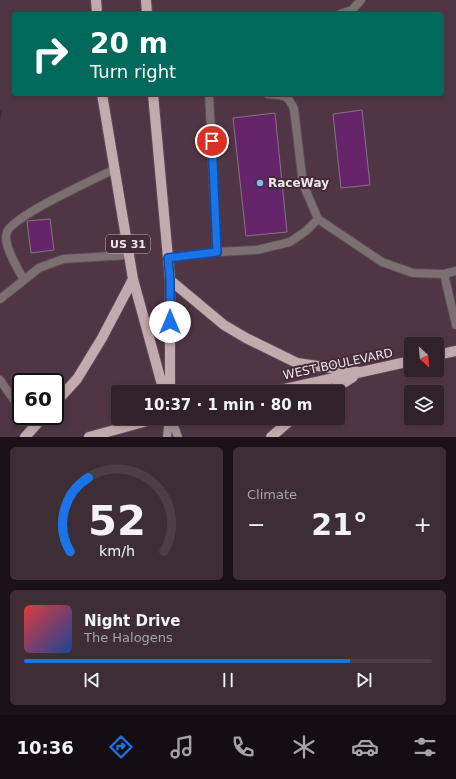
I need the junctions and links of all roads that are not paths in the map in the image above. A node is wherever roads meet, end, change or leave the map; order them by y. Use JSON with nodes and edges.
{"nodes":[{"id":1,"x":96,"y":0,"type":"edge"},
{"id":2,"x":146,"y":0,"type":"edge"},
{"id":3,"x":361,"y":0,"type":"edge"},
{"id":4,"x":97,"y":12,"type":"edge"},
{"id":5,"x":147,"y":12,"type":"edge"},
{"id":6,"x":346,"y":12,"type":"edge"},
{"id":7,"x":102,"y":96,"type":"edge"},
{"id":8,"x":153,"y":96,"type":"edge"},
{"id":9,"x":210,"y":96,"type":"edge"},
{"id":10,"x":286,"y":96,"type":"edge"},
{"id":11,"x":115,"y":169,"type":"junction"},
{"id":12,"x":318,"y":218,"type":"junction"},
{"id":13,"x":217,"y":252,"type":"junction"},
{"id":14,"x":130,"y":255,"type":"junction"},
{"id":15,"x":168,"y":258,"type":"junction"},
{"id":16,"x":456,"y":271,"type":"edge"},
{"id":17,"x":444,"y":274,"type":"junction"},
{"id":18,"x":133,"y":279,"type":"junction"},
{"id":19,"x":24,"y":280,"type":"junction"},
{"id":20,"x":170,"y":280,"type":"junction"},
{"id":21,"x":0,"y":299,"type":"edge"},
{"id":22,"x":456,"y":325,"type":"edge"},
{"id":23,"x":456,"y":351,"type":"edge"},
{"id":24,"x":444,"y":354,"type":"edge"},
{"id":25,"x":404,"y":362,"type":"edge"},
{"id":26,"x":359,"y":372,"type":"junction"},
{"id":27,"x":0,"y":380,"type":"edge"},
{"id":28,"x":162,"y":385,"type":"edge"},
{"id":29,"x":170,"y":385,"type":"edge"},
{"id":30,"x":302,"y":385,"type":"edge"},
{"id":31,"x":340,"y":385,"type":"edge"},
{"id":32,"x":64,"y":393,"type":"edge"},
{"id":33,"x":12,"y":397,"type":"edge"},
{"id":34,"x":31,"y":425,"type":"edge"},
{"id":35,"x":36,"y":425,"type":"edge"},
{"id":36,"x":133,"y":425,"type":"edge"},
{"id":37,"x":169,"y":425,"type":"edge"},
{"id":38,"x":173,"y":425,"type":"edge"},
{"id":39,"x":285,"y":425,"type":"edge"},
{"id":40,"x":33,"y":428,"type":"junction"},
{"id":41,"x":25,"y":437,"type":"edge"},
{"id":42,"x":89,"y":437,"type":"edge"},
{"id":43,"x":167,"y":437,"type":"edge"},
{"id":44,"x":178,"y":437,"type":"edge"},
{"id":45,"x":271,"y":437,"type":"edge"}],
"edges":[{"from":1,"to":4,"type":"main road"},
{"from":2,"to":5,"type":"main road"},
{"from":3,"to":6,"type":"lane"},
{"from":7,"to":11,"type":"main road","number":"US 31"},
{"from":8,"to":15,"type":"main road","number":"US 31"},
{"from":9,"to":13,"type":"lane"},
{"from":10,"to":12,"type":"lane"},
{"from":11,"to":14,"type":"main road","number":"US 31"},
{"from":11,"to":19,"type":"lane"},
{"from":12,"to":13,"type":"lane"},
{"from":12,"to":17,"type":"lane"},
{"from":13,"to":15,"type":"lane"},
{"from":14,"to":18,"type":"main road","number":"US 31"},
{"from":14,"to":19,"type":"lane"},
{"from":15,"to":20,"type":"main road","number":"US 31"},
{"from":16,"to":17,"type":"lane"},
{"from":17,"to":22,"type":"lane"},
{"from":18,"to":28,"type":"main road","number":"US 31"},
{"from":18,"to":32,"type":"main road"},
{"from":19,"to":21,"type":"lane"},
{"from":20,"to":26,"type":"main road"},
{"from":20,"to":29,"type":"main road"},
{"from":23,"to":24,"type":"main road"},
{"from":25,"to":26,"type":"main road","name":"WEST BOULEVARD"},
{"from":26,"to":30,"type":"main road","name":"WEST BOULEVARD"},
{"from":26,"to":31,"type":"main road"},
{"from":27,"to":33,"type":"lane"},
{"from":34,"to":40,"type":"lane"},
{"from":35,"to":40,"type":"main road"},
{"from":36,"to":42,"type":"main road"},
{"from":37,"to":43,"type":"main road"},
{"from":38,"to":44,"type":"main road"},
{"from":39,"to":45,"type":"main road"},
{"from":40,"to":41,"type":"main road"}]}
